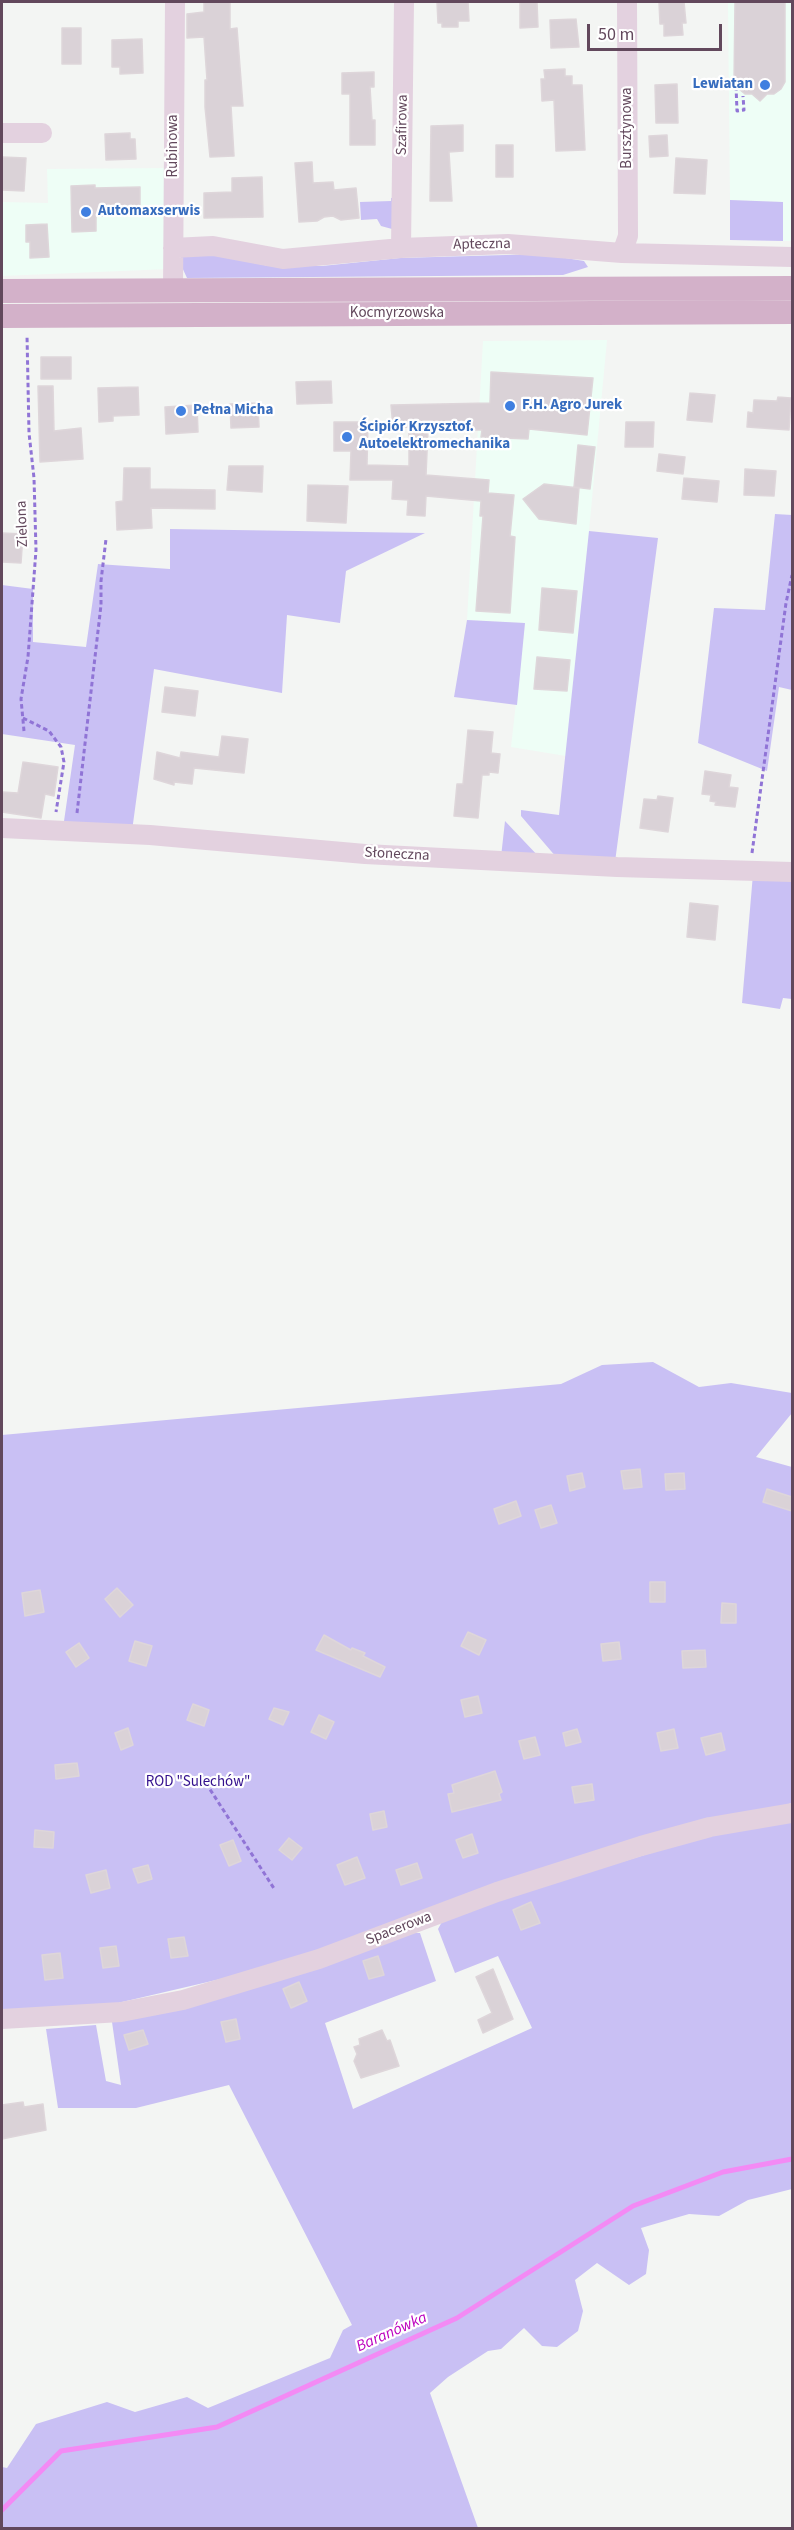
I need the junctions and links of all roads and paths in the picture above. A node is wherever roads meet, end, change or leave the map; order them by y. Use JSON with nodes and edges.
{"nodes":[{"id":1,"x":175,"y":2,"type":"edge"},
{"id":2,"x":404,"y":2,"type":"edge"},
{"id":3,"x":627,"y":2,"type":"edge"},
{"id":4,"x":736,"y":86,"type":"dead end"},
{"id":5,"x":743,"y":96,"type":"dead end"},
{"id":6,"x":2,"y":133,"type":"edge"},
{"id":7,"x":42,"y":133,"type":"dead end"},
{"id":8,"x":173,"y":248,"type":"junction"},
{"id":9,"x":401,"y":248,"type":"junction"},
{"id":10,"x":622,"y":253,"type":"junction"},
{"id":11,"x":792,"y":257,"type":"edge"},
{"id":12,"x":792,"y":288,"type":"edge"},
{"id":13,"x":2,"y":291,"type":"edge"},
{"id":14,"x":173,"y":291,"type":"junction"},
{"id":15,"x":792,"y":312,"type":"edge"},
{"id":16,"x":27,"y":315,"type":"junction"},
{"id":17,"x":2,"y":316,"type":"edge"},
{"id":18,"x":106,"y":540,"type":"dead end"},
{"id":19,"x":792,"y":575,"type":"edge"},
{"id":20,"x":23,"y":718,"type":"junction"},
{"id":21,"x":24,"y":731,"type":"dead end"},
{"id":22,"x":2,"y":828,"type":"edge"},
{"id":23,"x":52,"y":831,"type":"junction"},
{"id":24,"x":75,"y":833,"type":"junction"},
{"id":25,"x":750,"y":869,"type":"junction"},
{"id":26,"x":792,"y":872,"type":"edge"},
{"id":27,"x":202,"y":1777,"type":"dead end"},
{"id":28,"x":792,"y":1813,"type":"edge"},
{"id":29,"x":274,"y":1890,"type":"dead end"},
{"id":30,"x":2,"y":2019,"type":"edge"}],
"edges":[{"from":1,"to":8,"type":"street","name":"Rubinowa"},
{"from":2,"to":9,"type":"street","name":"Szafirowa"},
{"from":3,"to":10,"type":"street","name":"Bursztynowa"},
{"from":4,"to":5,"type":"path"},
{"from":6,"to":7,"type":"street"},
{"from":8,"to":9,"type":"street","name":"Apteczna"},
{"from":8,"to":14,"type":"street","name":"Rubinowa"},
{"from":9,"to":10,"type":"street","name":"Apteczna"},
{"from":10,"to":11,"type":"street","name":"Apteczna"},
{"from":12,"to":14,"type":"main road","name":"Kocmyrzowska"},
{"from":13,"to":14,"type":"main road","name":"Kocmyrzowska"},
{"from":15,"to":16,"type":"main road","name":"Kocmyrzowska"},
{"from":16,"to":17,"type":"main road","name":"Kocmyrzowska"},
{"from":16,"to":20,"type":"path","name":"Zielona"},
{"from":18,"to":24,"type":"path"},
{"from":19,"to":25,"type":"path"},
{"from":20,"to":21,"type":"path","name":"Zielona"},
{"from":20,"to":23,"type":"path"},
{"from":22,"to":23,"type":"street","name":"Słoneczna"},
{"from":23,"to":24,"type":"street","name":"Słoneczna"},
{"from":24,"to":25,"type":"street","name":"Słoneczna"},
{"from":25,"to":26,"type":"street","name":"Słoneczna"},
{"from":27,"to":29,"type":"path"},
{"from":28,"to":30,"type":"street","name":"Spacerowa"}]}
